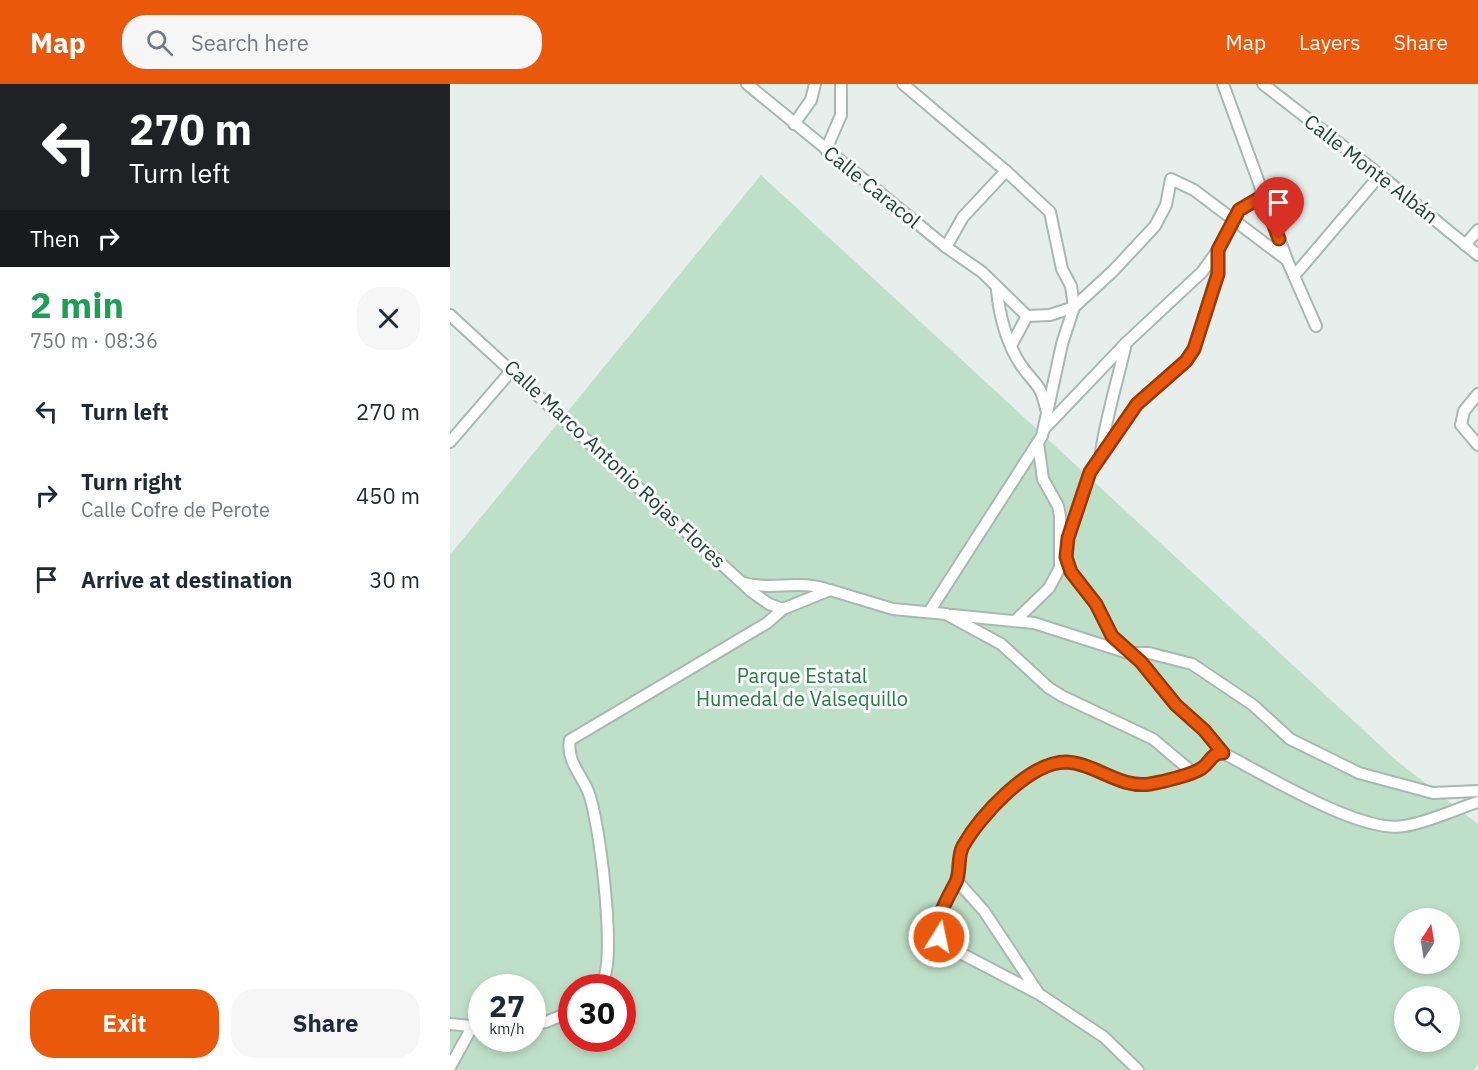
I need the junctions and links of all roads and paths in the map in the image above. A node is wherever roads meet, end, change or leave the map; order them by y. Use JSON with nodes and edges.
{"nodes":[{"id":1,"x":747,"y":84,"type":"edge"},
{"id":2,"x":815,"y":84,"type":"edge"},
{"id":3,"x":841,"y":84,"type":"edge"},
{"id":4,"x":903,"y":84,"type":"edge"},
{"id":5,"x":1223,"y":84,"type":"edge"},
{"id":6,"x":1263,"y":84,"type":"edge"},
{"id":7,"x":794,"y":124,"type":"junction"},
{"id":8,"x":826,"y":150,"type":"junction"},
{"id":9,"x":1006,"y":171,"type":"junction"},
{"id":10,"x":1380,"y":175,"type":"junction"},
{"id":11,"x":1263,"y":196,"type":"junction"},
{"id":12,"x":1234,"y":220,"type":"junction"},
{"id":13,"x":1478,"y":230,"type":"edge"},
{"id":14,"x":1466,"y":245,"type":"junction"},
{"id":15,"x":945,"y":247,"type":"junction"},
{"id":16,"x":1218,"y":250,"type":"junction"},
{"id":17,"x":1478,"y":255,"type":"edge"},
{"id":18,"x":1287,"y":260,"type":"junction"},
{"id":19,"x":1294,"y":276,"type":"junction"},
{"id":20,"x":997,"y":290,"type":"junction"},
{"id":21,"x":1074,"y":307,"type":"junction"},
{"id":22,"x":450,"y":315,"type":"edge"},
{"id":23,"x":1027,"y":316,"type":"junction"},
{"id":24,"x":1316,"y":326,"type":"dead end"},
{"id":25,"x":1126,"y":343,"type":"junction"},
{"id":26,"x":1012,"y":344,"type":"junction"},
{"id":27,"x":512,"y":370,"type":"junction"},
{"id":28,"x":1478,"y":394,"type":"edge"},
{"id":29,"x":1047,"y":411,"type":"junction"},
{"id":30,"x":1044,"y":429,"type":"junction"},
{"id":31,"x":450,"y":442,"type":"edge"},
{"id":32,"x":1038,"y":443,"type":"junction"},
{"id":33,"x":1478,"y":445,"type":"edge"},
{"id":34,"x":1101,"y":457,"type":"junction"},
{"id":35,"x":1066,"y":557,"type":"junction"},
{"id":36,"x":1060,"y":567,"type":"junction"},
{"id":37,"x":744,"y":583,"type":"junction"},
{"id":38,"x":830,"y":590,"type":"junction"},
{"id":39,"x":783,"y":609,"type":"junction"},
{"id":40,"x":929,"y":612,"type":"junction"},
{"id":41,"x":946,"y":614,"type":"junction"},
{"id":42,"x":1016,"y":620,"type":"junction"},
{"id":43,"x":1128,"y":653,"type":"junction"},
{"id":44,"x":1223,"y":753,"type":"junction"},
{"id":45,"x":1191,"y":771,"type":"junction"},
{"id":46,"x":1478,"y":791,"type":"edge"},
{"id":47,"x":1478,"y":802,"type":"edge"},
{"id":48,"x":958,"y":876,"type":"junction"},
{"id":49,"x":605,"y":974,"type":"edge"},
{"id":50,"x":1039,"y":994,"type":"junction"},
{"id":51,"x":450,"y":1024,"type":"edge"},
{"id":52,"x":468,"y":1026,"type":"edge"},
{"id":53,"x":468,"y":1040,"type":"edge"},
{"id":54,"x":450,"y":1067,"type":"edge"},
{"id":55,"x":1138,"y":1070,"type":"edge"}],
"edges":[{"from":1,"to":7,"type":"street","name":"Calle Caracol"},
{"from":2,"to":7,"type":"street"},
{"from":3,"to":8,"type":"street"},
{"from":4,"to":9,"type":"street"},
{"from":5,"to":11,"type":"street"},
{"from":6,"to":10,"type":"street","name":"Calle Monte Albán"},
{"from":7,"to":8,"type":"street","name":"Calle Caracol"},
{"from":8,"to":15,"type":"street","name":"Calle Caracol"},
{"from":9,"to":15,"type":"street"},
{"from":9,"to":21,"type":"street"},
{"from":10,"to":14,"type":"street","name":"Calle Monte Albán"},
{"from":10,"to":19,"type":"street"},
{"from":11,"to":12,"type":"street"},
{"from":11,"to":18,"type":"street"},
{"from":12,"to":16,"type":"street"},
{"from":12,"to":18,"type":"street"},
{"from":12,"to":21,"type":"street"},
{"from":13,"to":14,"type":"street"},
{"from":14,"to":17,"type":"street","name":"Calle Monte Albán"},
{"from":15,"to":20,"type":"street","name":"Calle Caracol"},
{"from":16,"to":25,"type":"street"},
{"from":16,"to":34,"type":"street"},
{"from":18,"to":19,"type":"street"},
{"from":19,"to":24,"type":"street"},
{"from":20,"to":23,"type":"street","name":"Calle Caracol"},
{"from":20,"to":26,"type":"street"},
{"from":21,"to":23,"type":"street"},
{"from":21,"to":29,"type":"street"},
{"from":22,"to":27,"type":"street","name":"Calle Marco Antonio Rojas Flores"},
{"from":23,"to":26,"type":"street"},
{"from":25,"to":30,"type":"street"},
{"from":25,"to":34,"type":"street"},
{"from":26,"to":29,"type":"street"},
{"from":27,"to":31,"type":"street"},
{"from":27,"to":37,"type":"street","name":"Calle Marco Antonio Rojas Flores"},
{"from":28,"to":33,"type":"street"},
{"from":29,"to":30,"type":"street"},
{"from":30,"to":32,"type":"street"},
{"from":32,"to":36,"type":"street"},
{"from":32,"to":40,"type":"street"},
{"from":34,"to":35,"type":"street"},
{"from":35,"to":36,"type":"street"},
{"from":35,"to":43,"type":"street"},
{"from":36,"to":42,"type":"street"},
{"from":37,"to":38,"type":"street"},
{"from":37,"to":39,"type":"street","name":"Calle Marco Antonio Rojas Flores"},
{"from":38,"to":39,"type":"street"},
{"from":38,"to":40,"type":"street"},
{"from":39,"to":49,"type":"street"},
{"from":40,"to":41,"type":"street"},
{"from":41,"to":42,"type":"street"},
{"from":41,"to":45,"type":"street"},
{"from":42,"to":43,"type":"street"},
{"from":43,"to":44,"type":"street"},
{"from":43,"to":46,"type":"street"},
{"from":44,"to":45,"type":"street"},
{"from":44,"to":47,"type":"street"},
{"from":45,"to":48,"type":"street"},
{"from":48,"to":50,"type":"street"},
{"from":48,"to":50,"type":"street"},
{"from":50,"to":55,"type":"street"},
{"from":51,"to":52,"type":"street"},
{"from":53,"to":54,"type":"street"}]}
